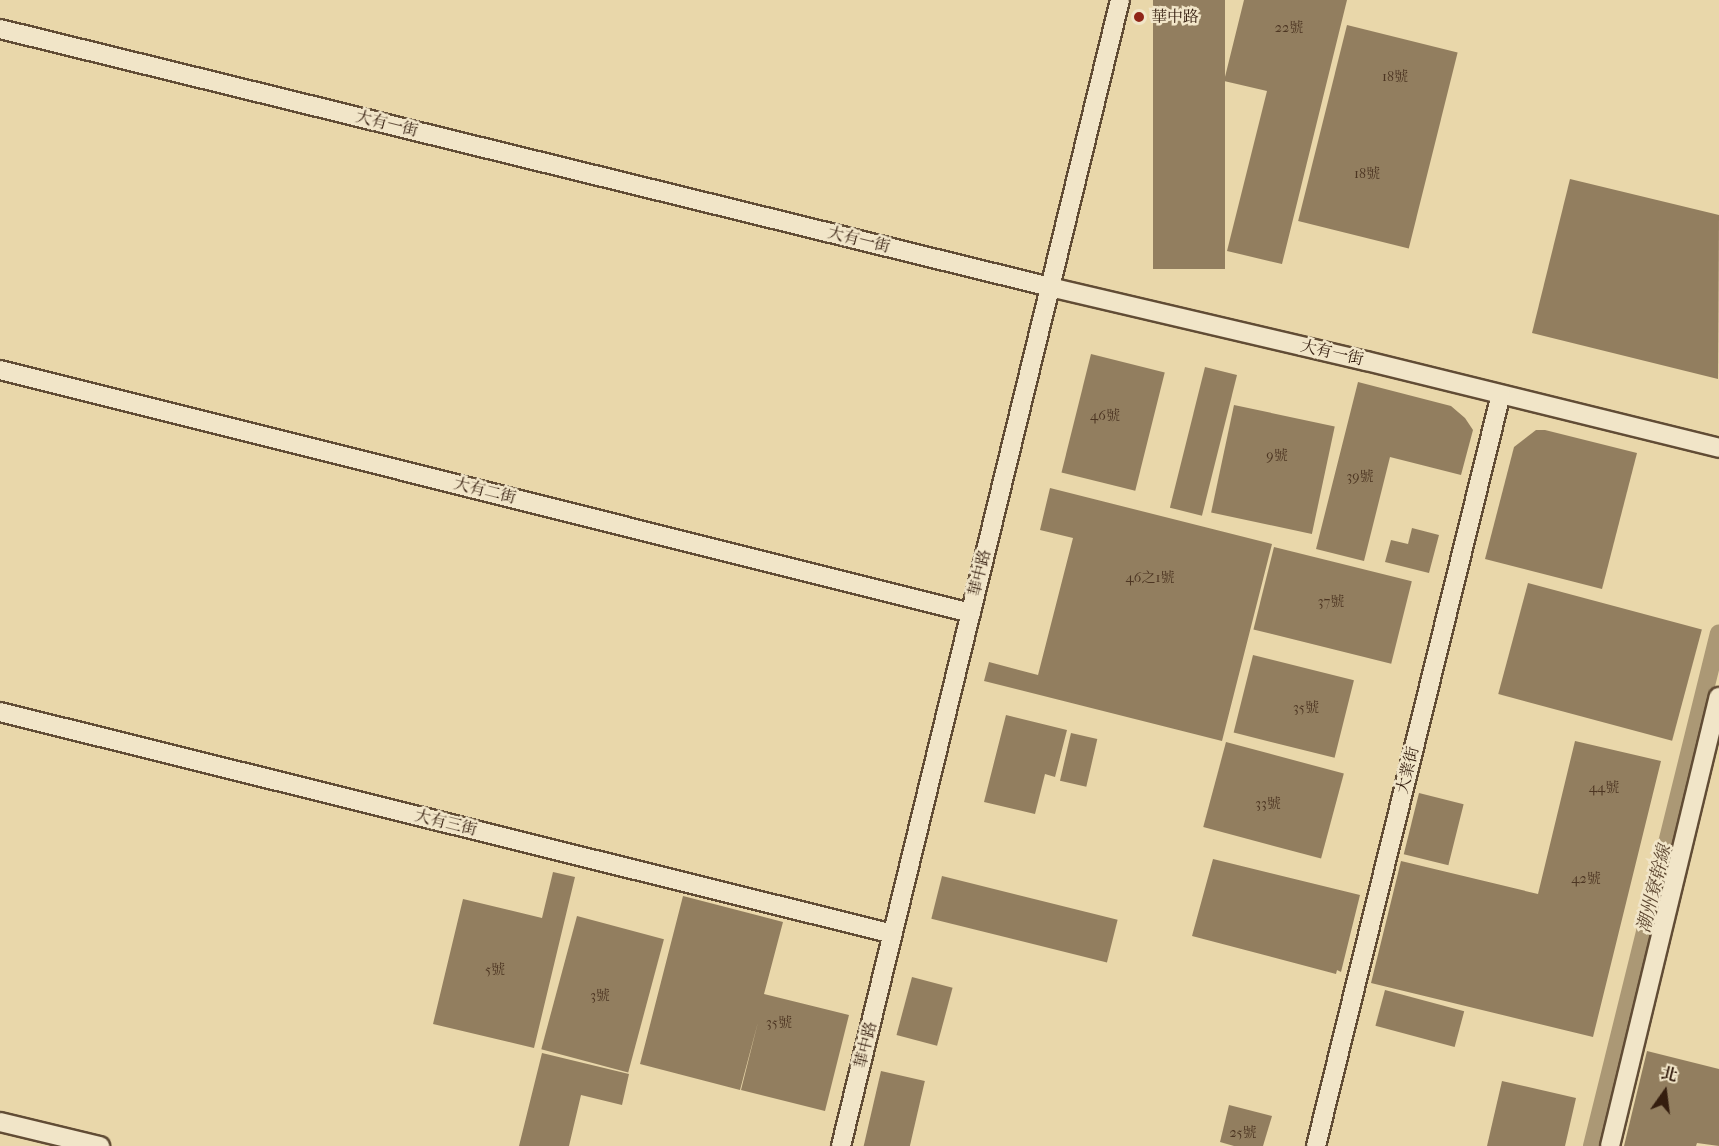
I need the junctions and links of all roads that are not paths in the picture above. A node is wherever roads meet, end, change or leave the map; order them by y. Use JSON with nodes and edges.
{"nodes":[{"id":1,"x":1120,"y":0,"type":"edge"},
{"id":2,"x":0,"y":28,"type":"edge"},
{"id":3,"x":1050,"y":287,"type":"junction"},
{"id":4,"x":0,"y":370,"type":"edge"},
{"id":5,"x":1501,"y":394,"type":"junction"},
{"id":6,"x":1719,"y":448,"type":"edge"},
{"id":7,"x":971,"y":613,"type":"junction"},
{"id":8,"x":1719,"y":697,"type":"edge"},
{"id":9,"x":0,"y":712,"type":"edge"},
{"id":10,"x":893,"y":934,"type":"junction"},
{"id":11,"x":0,"y":1122,"type":"edge"},
{"id":12,"x":100,"y":1146,"type":"edge"},
{"id":13,"x":841,"y":1146,"type":"edge"},
{"id":14,"x":1316,"y":1146,"type":"edge"},
{"id":15,"x":1610,"y":1146,"type":"edge"}],
"edges":[{"from":1,"to":3,"type":"street","name":"華中路"},
{"from":2,"to":3,"type":"street","name":"大有一街"},
{"from":3,"to":5,"type":"street","name":"大有一街"},
{"from":3,"to":7,"type":"street","name":"華中路"},
{"from":4,"to":7,"type":"street","name":"大有二街"},
{"from":5,"to":6,"type":"street","name":"大有一街"},
{"from":5,"to":14,"type":"street","name":"大業街"},
{"from":7,"to":10,"type":"street","name":"華中路"},
{"from":8,"to":15,"type":"street"},
{"from":9,"to":10,"type":"street","name":"大有三街"},
{"from":10,"to":13,"type":"street","name":"華中路"},
{"from":11,"to":12,"type":"street"}]}
